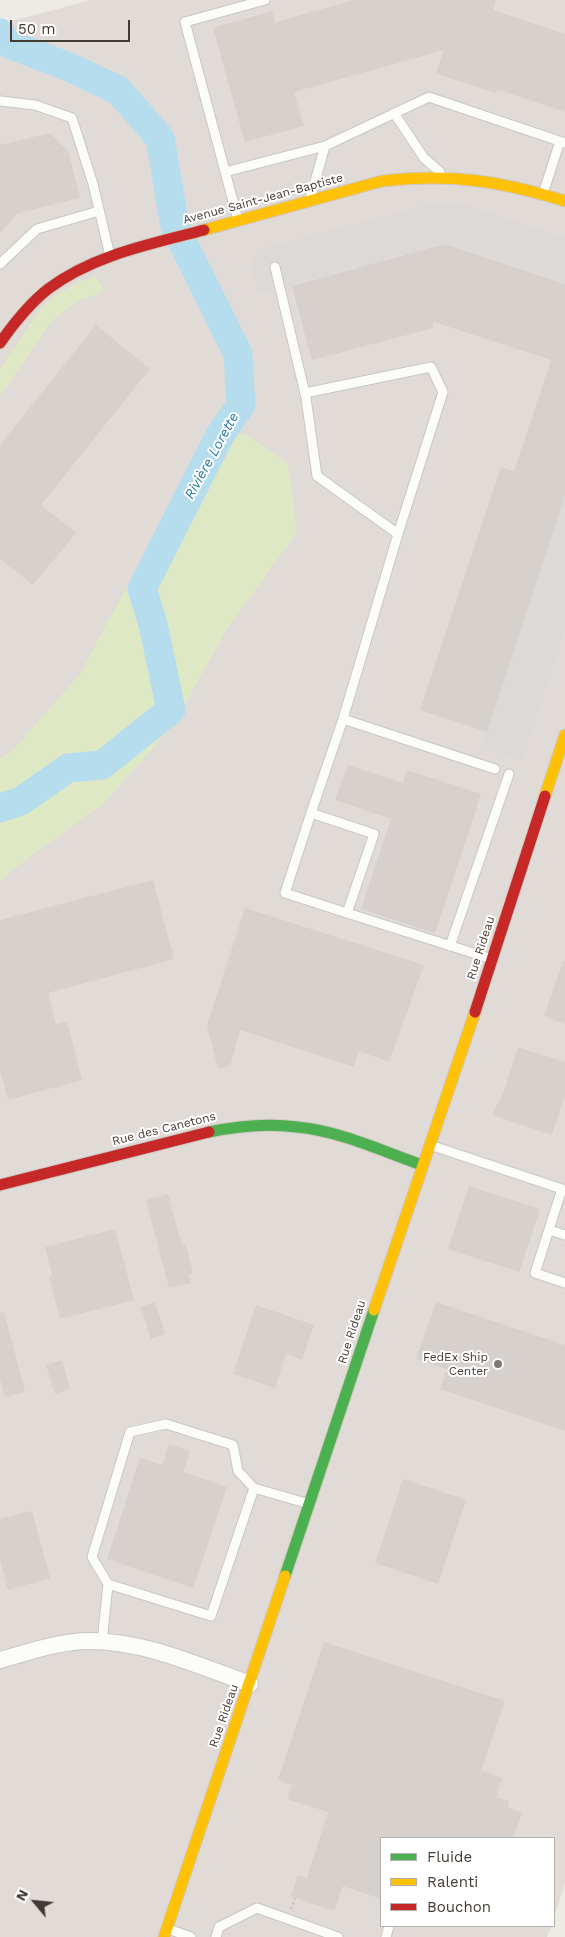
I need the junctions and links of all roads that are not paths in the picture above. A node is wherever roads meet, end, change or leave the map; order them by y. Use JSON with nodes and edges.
{"nodes":[{"id":1,"x":265,"y":0,"type":"edge"},
{"id":2,"x":0,"y":101,"type":"edge"},
{"id":3,"x":394,"y":113,"type":"junction"},
{"id":4,"x":562,"y":142,"type":"edge"},
{"id":5,"x":326,"y":146,"type":"junction"},
{"id":6,"x":225,"y":172,"type":"junction"},
{"id":7,"x":444,"y":175,"type":"junction"},
{"id":8,"x":543,"y":194,"type":"junction"},
{"id":9,"x":309,"y":201,"type":"junction"},
{"id":10,"x":565,"y":201,"type":"edge"},
{"id":11,"x":99,"y":211,"type":"junction"},
{"id":12,"x":238,"y":221,"type":"junction"},
{"id":13,"x":110,"y":256,"type":"junction"},
{"id":14,"x":0,"y":264,"type":"edge"},
{"id":15,"x":275,"y":268,"type":"dead end"},
{"id":16,"x":0,"y":343,"type":"edge"},
{"id":17,"x":304,"y":393,"type":"junction"},
{"id":18,"x":398,"y":534,"type":"junction"},
{"id":19,"x":343,"y":719,"type":"junction"},
{"id":20,"x":565,"y":735,"type":"edge"},
{"id":21,"x":495,"y":769,"type":"dead end"},
{"id":22,"x":509,"y":774,"type":"dead end"},
{"id":23,"x":311,"y":813,"type":"junction"},
{"id":24,"x":347,"y":913,"type":"junction"},
{"id":25,"x":450,"y":946,"type":"junction"},
{"id":26,"x":492,"y":959,"type":"junction"},
{"id":27,"x":429,"y":1145,"type":"junction"},
{"id":28,"x":422,"y":1165,"type":"junction"},
{"id":29,"x":0,"y":1185,"type":"edge"},
{"id":30,"x":564,"y":1190,"type":"edge"},
{"id":31,"x":549,"y":1230,"type":"junction"},
{"id":32,"x":565,"y":1235,"type":"edge"},
{"id":33,"x":565,"y":1283,"type":"edge"},
{"id":34,"x":254,"y":1488,"type":"junction"},
{"id":35,"x":309,"y":1504,"type":"junction"},
{"id":36,"x":108,"y":1584,"type":"junction"},
{"id":37,"x":102,"y":1642,"type":"junction"},
{"id":38,"x":0,"y":1660,"type":"edge"},
{"id":39,"x":250,"y":1684,"type":"junction"},
{"id":40,"x":166,"y":1933,"type":"edge"},
{"id":41,"x":191,"y":1937,"type":"edge"},
{"id":42,"x":216,"y":1937,"type":"edge"},
{"id":43,"x":338,"y":1937,"type":"edge"}],
"edges":[{"from":1,"to":6,"type":"lane"},
{"from":2,"to":11,"type":"lane"},
{"from":3,"to":4,"type":"lane"},
{"from":3,"to":5,"type":"lane"},
{"from":3,"to":7,"type":"lane"},
{"from":4,"to":8,"type":"lane"},
{"from":5,"to":6,"type":"lane"},
{"from":5,"to":9,"type":"lane"},
{"from":6,"to":12,"type":"lane"},
{"from":7,"to":8,"type":"street","name":"Avenue Saint-Jean-Baptiste"},
{"from":7,"to":9,"type":"street","name":"Avenue Saint-Jean-Baptiste"},
{"from":8,"to":10,"type":"street","name":"Avenue Saint-Jean-Baptiste"},
{"from":9,"to":12,"type":"street","name":"Avenue Saint-Jean-Baptiste"},
{"from":11,"to":13,"type":"lane"},
{"from":11,"to":14,"type":"lane"},
{"from":12,"to":13,"type":"street","name":"Avenue Saint-Jean-Baptiste"},
{"from":13,"to":16,"type":"street","name":"Avenue Saint-Jean-Baptiste"},
{"from":15,"to":17,"type":"lane"},
{"from":17,"to":18,"type":"lane"},
{"from":17,"to":18,"type":"lane"},
{"from":18,"to":19,"type":"lane"},
{"from":19,"to":21,"type":"lane"},
{"from":19,"to":23,"type":"lane"},
{"from":20,"to":26,"type":"street","name":"Rue Rideau"},
{"from":22,"to":25,"type":"lane"},
{"from":23,"to":24,"type":"lane"},
{"from":23,"to":24,"type":"lane"},
{"from":24,"to":25,"type":"lane"},
{"from":25,"to":26,"type":"lane"},
{"from":26,"to":27,"type":"street","name":"Rue Rideau"},
{"from":27,"to":28,"type":"street","name":"Rue Rideau"},
{"from":27,"to":30,"type":"lane"},
{"from":28,"to":29,"type":"street","name":"Rue des Canetons"},
{"from":28,"to":35,"type":"street","name":"Rue Rideau"},
{"from":30,"to":31,"type":"lane"},
{"from":31,"to":32,"type":"lane"},
{"from":31,"to":33,"type":"lane"},
{"from":34,"to":35,"type":"lane"},
{"from":34,"to":36,"type":"lane"},
{"from":34,"to":36,"type":"lane"},
{"from":35,"to":39,"type":"street","name":"Rue Rideau"},
{"from":36,"to":37,"type":"lane"},
{"from":37,"to":38,"type":"street"},
{"from":37,"to":39,"type":"street"},
{"from":39,"to":40,"type":"street","name":"Rue Rideau"},
{"from":40,"to":41,"type":"lane"},
{"from":42,"to":43,"type":"lane"}]}
